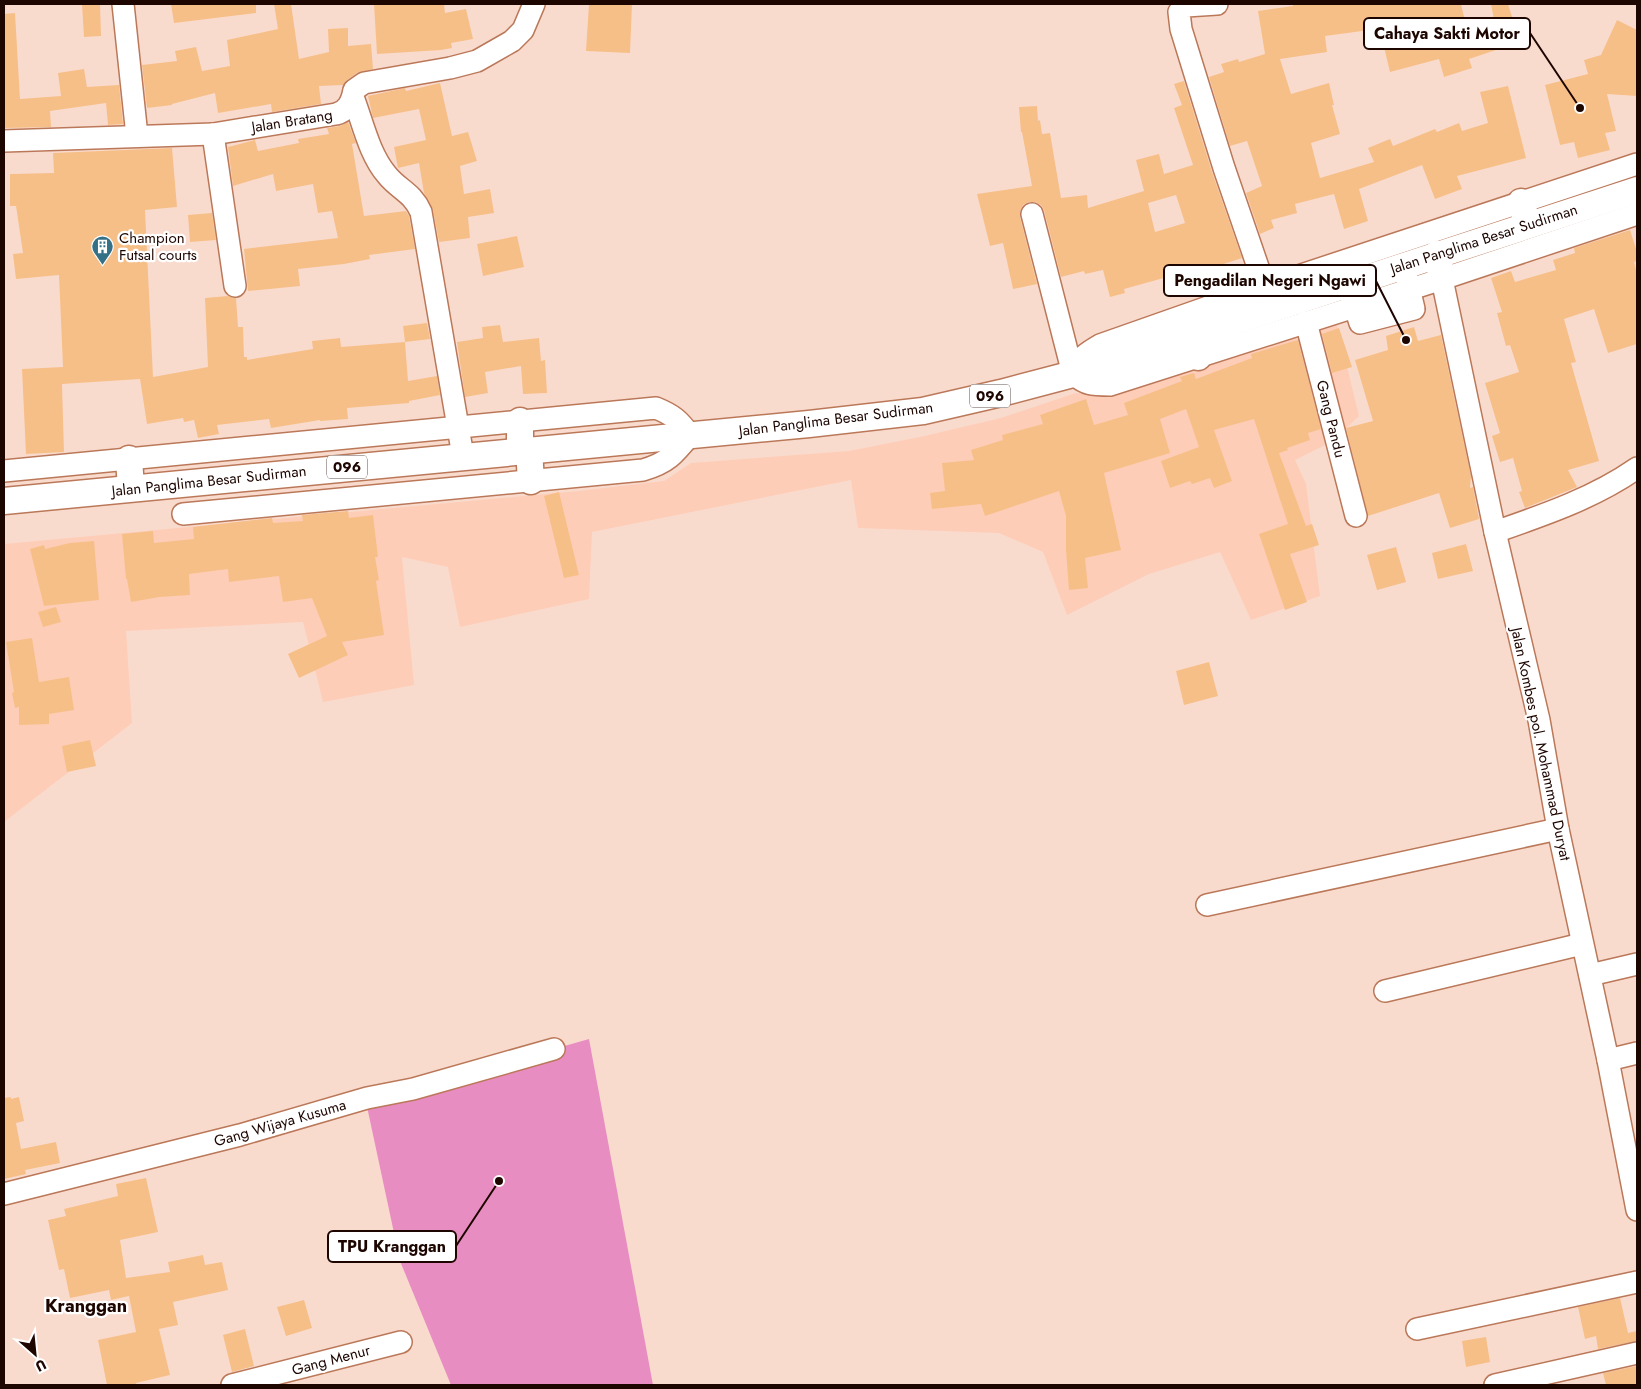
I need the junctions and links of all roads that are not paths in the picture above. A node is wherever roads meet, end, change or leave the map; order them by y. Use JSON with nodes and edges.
{"nodes":[{"id":1,"x":123,"y":4,"type":"edge"},
{"id":2,"x":534,"y":4,"type":"edge"},
{"id":3,"x":1217,"y":4,"type":"edge"},
{"id":4,"x":353,"y":98,"type":"junction"},
{"id":5,"x":213,"y":134,"type":"junction"},
{"id":6,"x":137,"y":136,"type":"junction"},
{"id":7,"x":4,"y":140,"type":"edge"},
{"id":8,"x":1637,"y":164,"type":"edge"},
{"id":9,"x":1637,"y":190,"type":"edge"},
{"id":10,"x":1032,"y":214,"type":"dead end"},
{"id":11,"x":1524,"y":214,"type":"junction"},
{"id":12,"x":1637,"y":214,"type":"edge"},
{"id":13,"x":1439,"y":267,"type":"junction"},
{"id":14,"x":1406,"y":277,"type":"junction"},
{"id":15,"x":235,"y":286,"type":"dead end"},
{"id":16,"x":1351,"y":295,"type":"junction"},
{"id":17,"x":1268,"y":298,"type":"junction"},
{"id":18,"x":1306,"y":322,"type":"junction"},
{"id":19,"x":1195,"y":346,"type":"junction"},
{"id":20,"x":1073,"y":374,"type":"junction"},
{"id":21,"x":520,"y":421,"type":"junction"},
{"id":22,"x":458,"y":426,"type":"junction"},
{"id":23,"x":690,"y":435,"type":"junction"},
{"id":24,"x":525,"y":450,"type":"junction"},
{"id":25,"x":463,"y":456,"type":"junction"},
{"id":26,"x":129,"y":459,"type":"junction"},
{"id":27,"x":1637,"y":468,"type":"edge"},
{"id":28,"x":4,"y":471,"type":"edge"},
{"id":29,"x":531,"y":481,"type":"junction"},
{"id":30,"x":131,"y":488,"type":"junction"},
{"id":31,"x":4,"y":494,"type":"edge"},
{"id":32,"x":4,"y":501,"type":"edge"},
{"id":33,"x":183,"y":514,"type":"dead end"},
{"id":34,"x":1356,"y":516,"type":"dead end"},
{"id":35,"x":1495,"y":532,"type":"junction"},
{"id":36,"x":1558,"y":829,"type":"junction"},
{"id":37,"x":1206,"y":905,"type":"dead end"},
{"id":38,"x":1582,"y":944,"type":"junction"},
{"id":39,"x":1637,"y":964,"type":"edge"},
{"id":40,"x":1590,"y":975,"type":"junction"},
{"id":41,"x":1385,"y":991,"type":"dead end"},
{"id":42,"x":554,"y":1048,"type":"dead end"},
{"id":43,"x":1637,"y":1053,"type":"edge"},
{"id":44,"x":1608,"y":1060,"type":"junction"},
{"id":45,"x":4,"y":1194,"type":"edge"},
{"id":46,"x":1637,"y":1210,"type":"edge"},
{"id":47,"x":1637,"y":1282,"type":"edge"},
{"id":48,"x":1417,"y":1329,"type":"dead end"},
{"id":49,"x":401,"y":1342,"type":"dead end"},
{"id":50,"x":1637,"y":1353,"type":"edge"},
{"id":51,"x":232,"y":1385,"type":"edge"},
{"id":52,"x":1494,"y":1385,"type":"edge"}],
"edges":[{"from":1,"to":6,"type":"street"},
{"from":2,"to":4,"type":"street","name":"Jalan Bratang"},
{"from":3,"to":17,"type":"street"},
{"from":4,"to":5,"type":"street","name":"Jalan Bratang"},
{"from":4,"to":22,"type":"street"},
{"from":5,"to":6,"type":"street","name":"Jalan Bratang"},
{"from":5,"to":15,"type":"street"},
{"from":6,"to":7,"type":"street","name":"Jalan Bratang"},
{"from":8,"to":11,"type":"street"},
{"from":9,"to":11,"type":"main road","name":"Jalan Panglima Besar Sudirman","number":"096"},
{"from":10,"to":20,"type":"street"},
{"from":11,"to":13,"type":"main road","name":"Jalan Panglima Besar Sudirman","number":"096"},
{"from":11,"to":17,"type":"street"},
{"from":12,"to":13,"type":"street"},
{"from":13,"to":14,"type":"main road","name":"Jalan Panglima Besar Sudirman","number":"096"},
{"from":13,"to":35,"type":"street","name":"Jalan Kombes pol. Mohammad Duryat"},
{"from":14,"to":16,"type":"main road","name":"Jalan Panglima Besar Sudirman","number":"096"},
{"from":14,"to":16,"type":"street"},
{"from":16,"to":17,"type":"main road","name":"Jalan Panglima Besar Sudirman","number":"096"},
{"from":16,"to":18,"type":"street"},
{"from":17,"to":19,"type":"main road","name":"Jalan Panglima Besar Sudirman","number":"096"},
{"from":17,"to":20,"type":"street"},
{"from":18,"to":19,"type":"street"},
{"from":18,"to":34,"type":"street","name":"Gang Pandu"},
{"from":19,"to":20,"type":"main road","name":"Jalan Panglima Besar Sudirman","number":"096"},
{"from":20,"to":23,"type":"main road","name":"Jalan Panglima Besar Sudirman","number":"096"},
{"from":21,"to":22,"type":"street"},
{"from":21,"to":23,"type":"street"},
{"from":21,"to":24,"type":"main road"},
{"from":22,"to":25,"type":"street"},
{"from":22,"to":26,"type":"street"},
{"from":23,"to":24,"type":"main road","name":"Jalan Panglima Besar Sudirman","number":"096"},
{"from":23,"to":29,"type":"street"},
{"from":24,"to":25,"type":"main road","name":"Jalan Panglima Besar Sudirman","number":"096"},
{"from":24,"to":29,"type":"main road"},
{"from":25,"to":30,"type":"main road","name":"Jalan Panglima Besar Sudirman","number":"096"},
{"from":26,"to":28,"type":"street"},
{"from":26,"to":30,"type":"main road"},
{"from":27,"to":35,"type":"street"},
{"from":29,"to":33,"type":"street"},
{"from":30,"to":32,"type":"main road","name":"Jalan Panglima Besar Sudirman","number":"096"},
{"from":31,"to":32,"type":"street"},
{"from":35,"to":36,"type":"street","name":"Jalan Kombes pol. Mohammad Duryat"},
{"from":36,"to":37,"type":"street"},
{"from":36,"to":38,"type":"street","name":"Jalan Kombes pol. Mohammad Duryat"},
{"from":38,"to":40,"type":"street","name":"Jalan Kombes pol. Mohammad Duryat"},
{"from":38,"to":41,"type":"street"},
{"from":39,"to":40,"type":"street"},
{"from":40,"to":44,"type":"street","name":"Jalan Kombes pol. Mohammad Duryat"},
{"from":42,"to":45,"type":"street","name":"Gang Wijaya Kusuma"},
{"from":43,"to":44,"type":"street"},
{"from":44,"to":46,"type":"street","name":"Jalan Kombes pol. Mohammad Duryat"},
{"from":47,"to":48,"type":"street"},
{"from":49,"to":51,"type":"street","name":"Gang Menur"},
{"from":50,"to":52,"type":"street"}]}
